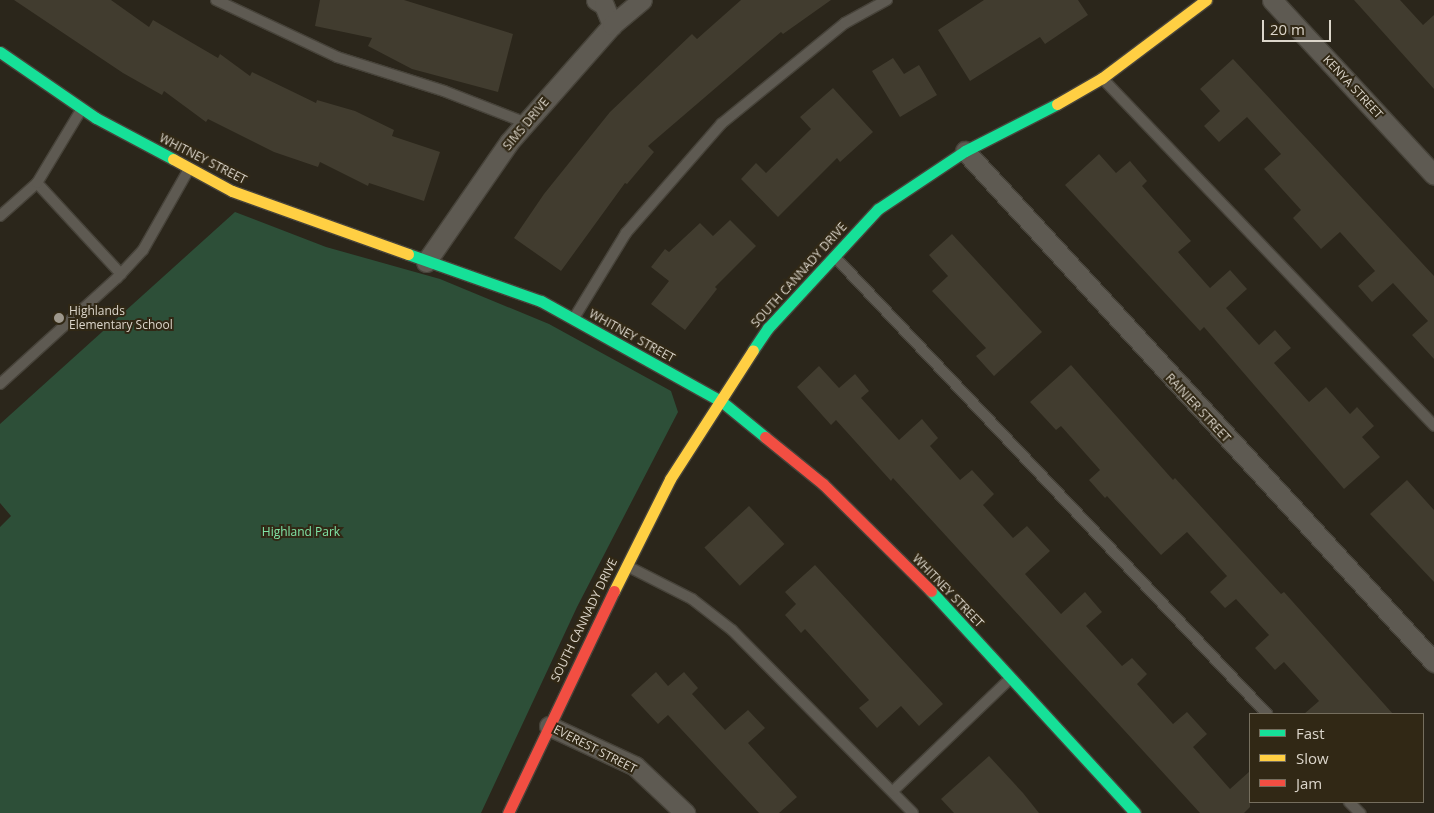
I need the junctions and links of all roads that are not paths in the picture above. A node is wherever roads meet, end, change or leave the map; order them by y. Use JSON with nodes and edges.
{"nodes":[{"id":1,"x":216,"y":0,"type":"edge"},
{"id":2,"x":596,"y":0,"type":"edge"},
{"id":3,"x":642,"y":0,"type":"edge"},
{"id":4,"x":887,"y":0,"type":"edge"},
{"id":5,"x":1206,"y":0,"type":"edge"},
{"id":6,"x":1272,"y":0,"type":"edge"},
{"id":7,"x":612,"y":25,"type":"junction"},
{"id":8,"x":0,"y":52,"type":"edge"},
{"id":9,"x":1102,"y":78,"type":"junction"},
{"id":10,"x":82,"y":109,"type":"junction"},
{"id":11,"x":526,"y":123,"type":"junction"},
{"id":12,"x":965,"y":151,"type":"junction"},
{"id":13,"x":190,"y":168,"type":"junction"},
{"id":14,"x":1434,"y":175,"type":"edge"},
{"id":15,"x":37,"y":183,"type":"junction"},
{"id":16,"x":0,"y":216,"type":"edge"},
{"id":17,"x":834,"y":256,"type":"junction"},
{"id":18,"x":426,"y":262,"type":"junction"},
{"id":19,"x":121,"y":274,"type":"junction"},
{"id":20,"x":573,"y":319,"type":"junction"},
{"id":21,"x":0,"y":384,"type":"edge"},
{"id":22,"x":721,"y":401,"type":"junction"},
{"id":23,"x":1434,"y":426,"type":"edge"},
{"id":24,"x":626,"y":565,"type":"junction"},
{"id":25,"x":1434,"y":662,"type":"edge"},
{"id":26,"x":1011,"y":678,"type":"junction"},
{"id":27,"x":1266,"y":713,"type":"edge"},
{"id":28,"x":549,"y":726,"type":"junction"},
{"id":29,"x":892,"y":791,"type":"junction"},
{"id":30,"x":1350,"y":803,"type":"edge"},
{"id":31,"x":508,"y":813,"type":"edge"},
{"id":32,"x":685,"y":813,"type":"edge"},
{"id":33,"x":913,"y":813,"type":"edge"},
{"id":34,"x":1135,"y":813,"type":"edge"},
{"id":35,"x":1360,"y":813,"type":"edge"}],
"edges":[{"from":1,"to":11,"type":"lane"},
{"from":2,"to":7,"type":"street"},
{"from":3,"to":7,"type":"street","name":"SIMS DRIVE"},
{"from":4,"to":20,"type":"lane"},
{"from":5,"to":9,"type":"street","name":"SOUTH CANNADY DRIVE"},
{"from":6,"to":14,"type":"street","name":"KENYA STREET"},
{"from":7,"to":11,"type":"street","name":"SIMS DRIVE"},
{"from":8,"to":10,"type":"street","name":"WHITNEY STREET"},
{"from":9,"to":12,"type":"street","name":"SOUTH CANNADY DRIVE"},
{"from":9,"to":23,"type":"lane"},
{"from":10,"to":13,"type":"street","name":"WHITNEY STREET"},
{"from":10,"to":15,"type":"lane"},
{"from":11,"to":18,"type":"street","name":"SIMS DRIVE"},
{"from":12,"to":17,"type":"street","name":"SOUTH CANNADY DRIVE"},
{"from":12,"to":25,"type":"street","name":"RAINIER STREET"},
{"from":13,"to":18,"type":"street","name":"WHITNEY STREET"},
{"from":13,"to":19,"type":"lane"},
{"from":15,"to":16,"type":"lane"},
{"from":15,"to":19,"type":"lane"},
{"from":17,"to":22,"type":"street","name":"SOUTH CANNADY DRIVE"},
{"from":17,"to":27,"type":"lane"},
{"from":18,"to":20,"type":"street","name":"WHITNEY STREET"},
{"from":19,"to":21,"type":"lane"},
{"from":20,"to":22,"type":"street","name":"WHITNEY STREET"},
{"from":22,"to":24,"type":"street","name":"SOUTH CANNADY DRIVE"},
{"from":22,"to":26,"type":"street","name":"WHITNEY STREET"},
{"from":24,"to":28,"type":"street","name":"SOUTH CANNADY DRIVE"},
{"from":24,"to":29,"type":"lane"},
{"from":26,"to":29,"type":"lane"},
{"from":26,"to":34,"type":"street","name":"WHITNEY STREET"},
{"from":28,"to":31,"type":"street","name":"SOUTH CANNADY DRIVE"},
{"from":28,"to":32,"type":"street","name":"EVEREST STREET"},
{"from":29,"to":33,"type":"lane"},
{"from":30,"to":35,"type":"lane"}]}
